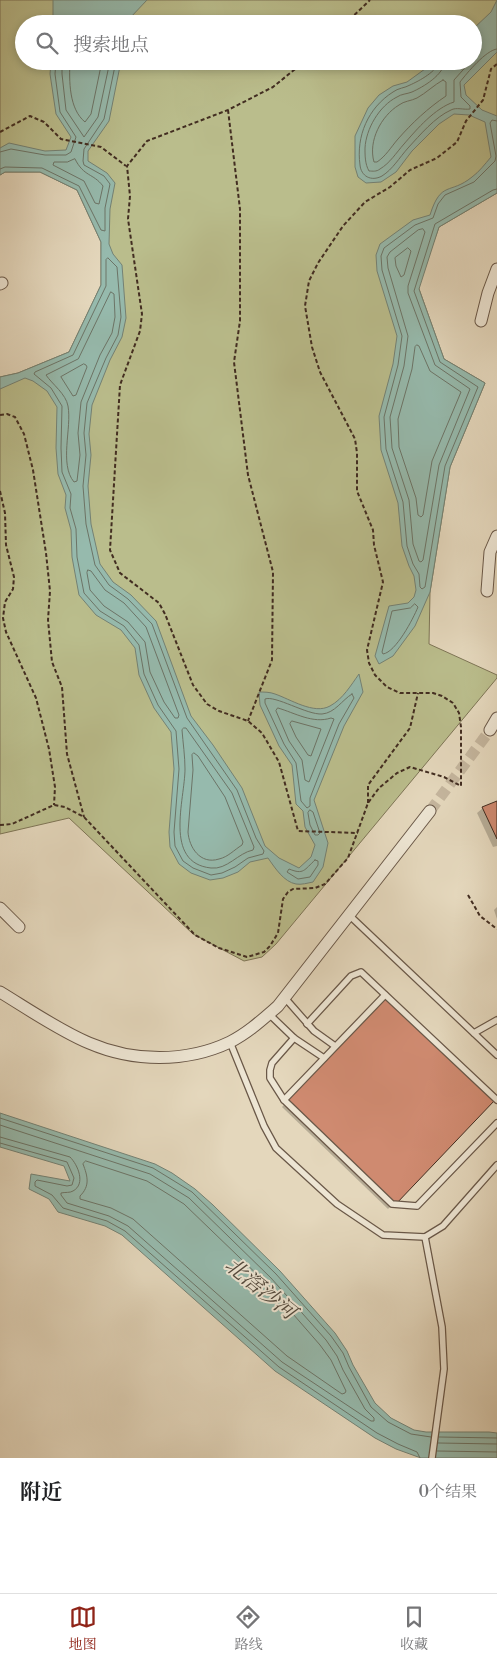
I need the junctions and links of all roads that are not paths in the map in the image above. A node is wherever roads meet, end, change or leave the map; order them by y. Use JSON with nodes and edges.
{"nodes":[{"id":1,"x":497,"y":269,"type":"edge"},
{"id":2,"x":481,"y":321,"type":"dead end"},
{"id":3,"x":497,"y":536,"type":"edge"},
{"id":4,"x":487,"y":591,"type":"dead end"},
{"id":5,"x":497,"y":718,"type":"edge"},
{"id":6,"x":490,"y":730,"type":"tunnel mouth"},
{"id":7,"x":430,"y":811,"type":"tunnel mouth"},
{"id":8,"x":0,"y":908,"type":"edge"},
{"id":9,"x":349,"y":915,"type":"junction"},
{"id":10,"x":19,"y":927,"type":"dead end"},
{"id":11,"x":0,"y":992,"type":"edge"},
{"id":12,"x":385,"y":995,"type":"junction"},
{"id":13,"x":284,"y":998,"type":"junction"},
{"id":14,"x":269,"y":1014,"type":"junction"},
{"id":15,"x":497,"y":1020,"type":"edge"},
{"id":16,"x":307,"y":1024,"type":"junction"},
{"id":17,"x":474,"y":1034,"type":"junction"},
{"id":18,"x":294,"y":1038,"type":"junction"},
{"id":19,"x":230,"y":1042,"type":"junction"},
{"id":20,"x":335,"y":1046,"type":"junction"},
{"id":21,"x":497,"y":1055,"type":"edge"},
{"id":22,"x":324,"y":1058,"type":"junction"},
{"id":23,"x":284,"y":1100,"type":"junction"},
{"id":24,"x":497,"y":1100,"type":"edge"},
{"id":25,"x":497,"y":1124,"type":"edge"},
{"id":26,"x":497,"y":1165,"type":"edge"},
{"id":27,"x":425,"y":1237,"type":"junction"},
{"id":28,"x":432,"y":1458,"type":"edge"}],
"edges":[{"from":1,"to":2,"type":"street"},
{"from":3,"to":4,"type":"street"},
{"from":5,"to":6,"type":"street"},
{"from":7,"to":9,"type":"street"},
{"from":8,"to":10,"type":"street"},
{"from":9,"to":13,"type":"street"},
{"from":9,"to":17,"type":"lane"},
{"from":11,"to":19,"type":"street"},
{"from":12,"to":16,"type":"lane"},
{"from":12,"to":20,"type":"lane"},
{"from":12,"to":24,"type":"lane"},
{"from":13,"to":14,"type":"street"},
{"from":13,"to":16,"type":"lane"},
{"from":14,"to":18,"type":"lane"},
{"from":14,"to":19,"type":"street"},
{"from":15,"to":17,"type":"lane"},
{"from":16,"to":20,"type":"lane"},
{"from":17,"to":21,"type":"lane"},
{"from":18,"to":22,"type":"lane"},
{"from":18,"to":23,"type":"lane"},
{"from":19,"to":27,"type":"lane"},
{"from":20,"to":22,"type":"lane"},
{"from":22,"to":23,"type":"lane"},
{"from":23,"to":25,"type":"lane"},
{"from":26,"to":27,"type":"lane"},
{"from":27,"to":28,"type":"lane"}]}
